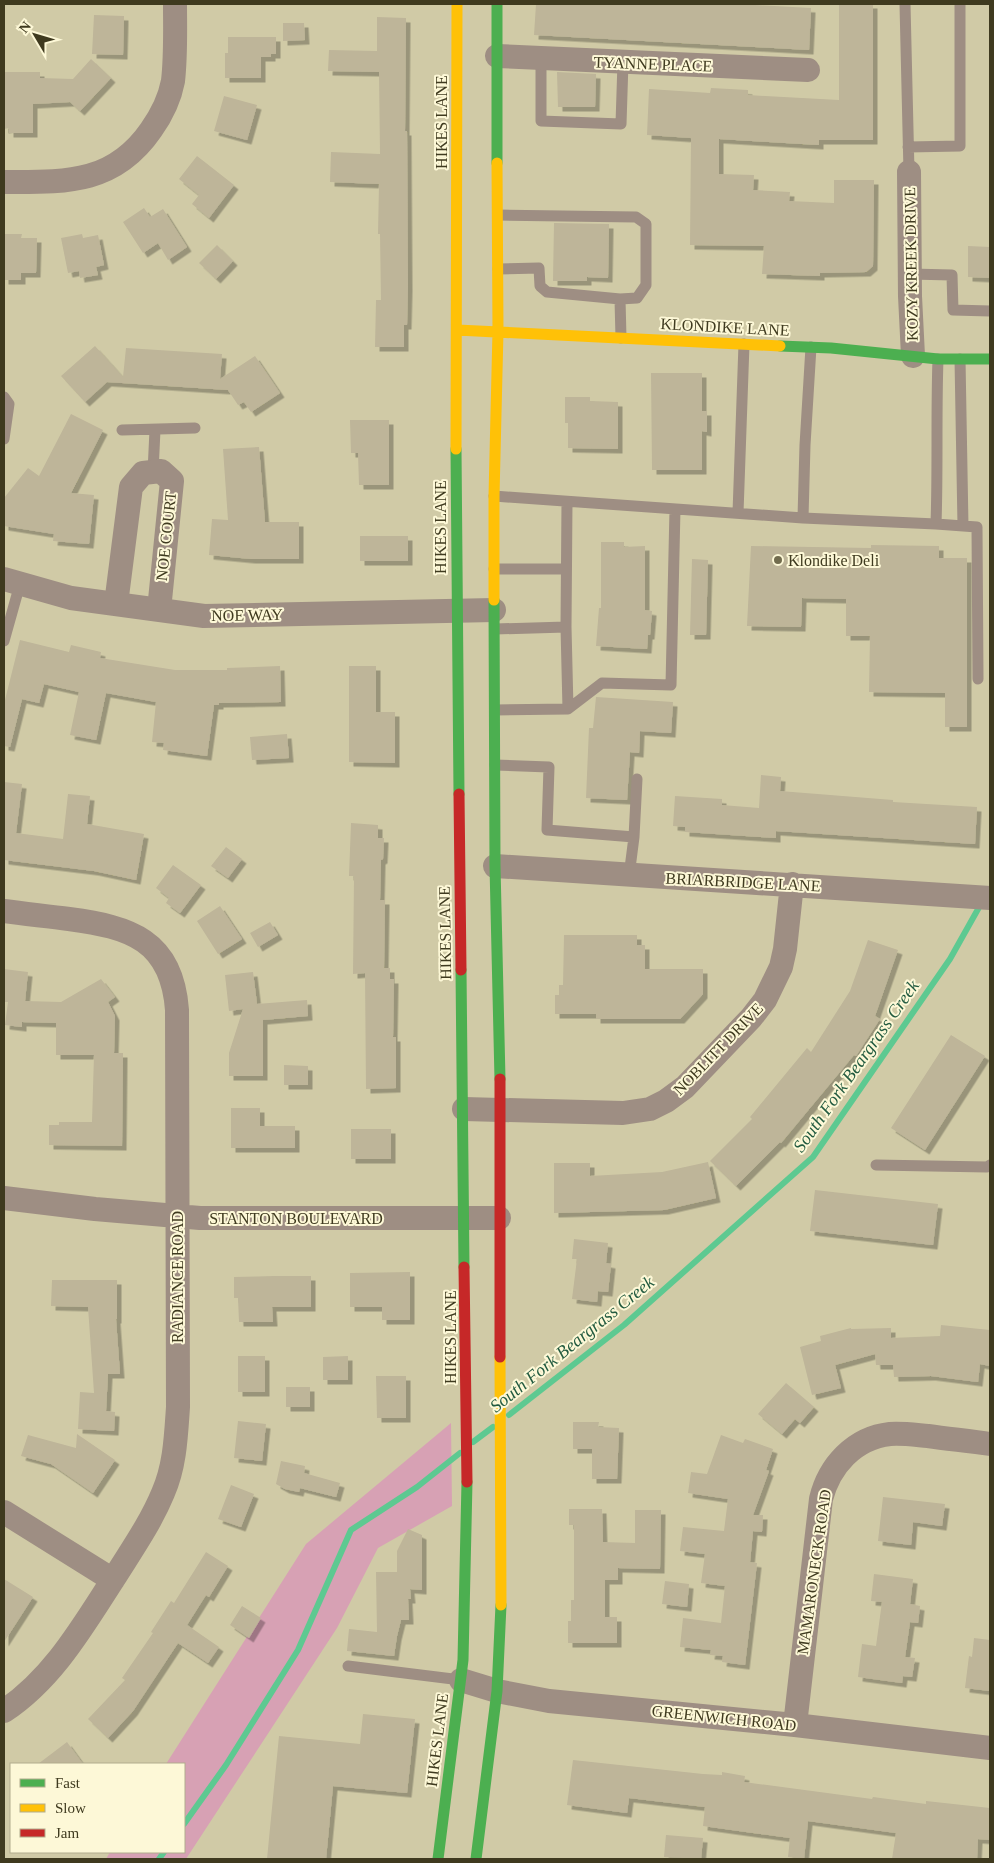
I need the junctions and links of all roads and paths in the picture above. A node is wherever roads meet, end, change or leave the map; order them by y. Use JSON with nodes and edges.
{"nodes":[{"id":1,"x":174,"y":4,"type":"edge"},
{"id":2,"x":458,"y":4,"type":"edge"},
{"id":3,"x":497,"y":4,"type":"edge"},
{"id":4,"x":905,"y":4,"type":"edge"},
{"id":5,"x":960,"y":4,"type":"edge"},
{"id":6,"x":497,"y":56,"type":"junction"},
{"id":7,"x":541,"y":59,"type":"junction"},
{"id":8,"x":623,"y":62,"type":"junction"},
{"id":9,"x":808,"y":70,"type":"dead end"},
{"id":10,"x":908,"y":147,"type":"junction"},
{"id":11,"x":909,"y":172,"type":"joint"},
{"id":12,"x":4,"y":182,"type":"edge"},
{"id":13,"x":498,"y":215,"type":"junction"},
{"id":14,"x":498,"y":269,"type":"junction"},
{"id":15,"x":910,"y":274,"type":"junction"},
{"id":16,"x":620,"y":299,"type":"junction"},
{"id":17,"x":990,"y":311,"type":"edge"},
{"id":18,"x":457,"y":330,"type":"junction"},
{"id":19,"x":498,"y":331,"type":"junction"},
{"id":20,"x":621,"y":338,"type":"junction"},
{"id":21,"x":744,"y":344,"type":"junction"},
{"id":22,"x":811,"y":347,"type":"junction"},
{"id":23,"x":913,"y":356,"type":"junction"},
{"id":24,"x":938,"y":359,"type":"junction"},
{"id":25,"x":960,"y":359,"type":"junction"},
{"id":26,"x":990,"y":359,"type":"edge"},
{"id":27,"x":4,"y":397,"type":"edge"},
{"id":28,"x":195,"y":428,"type":"dead end"},
{"id":29,"x":122,"y":430,"type":"dead end"},
{"id":30,"x":155,"y":430,"type":"junction"},
{"id":31,"x":4,"y":439,"type":"edge"},
{"id":32,"x":153,"y":472,"type":"junction"},
{"id":33,"x":494,"y":496,"type":"junction"},
{"id":34,"x":567,"y":502,"type":"junction"},
{"id":35,"x":675,"y":509,"type":"junction"},
{"id":36,"x":738,"y":513,"type":"junction"},
{"id":37,"x":803,"y":518,"type":"junction"},
{"id":38,"x":936,"y":524,"type":"junction"},
{"id":39,"x":963,"y":526,"type":"junction"},
{"id":40,"x":494,"y":568,"type":"junction"},
{"id":41,"x":566,"y":569,"type":"junction"},
{"id":42,"x":12,"y":581,"type":"edge"},
{"id":43,"x":116,"y":604,"type":"junction"},
{"id":44,"x":159,"y":610,"type":"junction"},
{"id":45,"x":457,"y":611,"type":"junction"},
{"id":46,"x":495,"y":619,"type":"junction"},
{"id":47,"x":566,"y":627,"type":"junction"},
{"id":48,"x":4,"y":641,"type":"edge"},
{"id":49,"x":978,"y":679,"type":"dead end"},
{"id":50,"x":568,"y":709,"type":"junction"},
{"id":51,"x":495,"y":710,"type":"junction"},
{"id":52,"x":495,"y":766,"type":"junction"},
{"id":53,"x":637,"y":779,"type":"dead end"},
{"id":54,"x":634,"y":836,"type":"junction"},
{"id":55,"x":495,"y":866,"type":"junction"},
{"id":56,"x":630,"y":876,"type":"junction"},
{"id":57,"x":792,"y":884,"type":"junction"},
{"id":58,"x":982,"y":897,"type":"edge"},
{"id":59,"x":4,"y":911,"type":"edge"},
{"id":60,"x":464,"y":1109,"type":"junction"},
{"id":61,"x":501,"y":1109,"type":"junction"},
{"id":62,"x":876,"y":1165,"type":"dead end"},
{"id":63,"x":990,"y":1166,"type":"edge"},
{"id":64,"x":4,"y":1198,"type":"edge"},
{"id":65,"x":177,"y":1215,"type":"junction"},
{"id":66,"x":465,"y":1218,"type":"junction"},
{"id":67,"x":500,"y":1218,"type":"junction"},
{"id":68,"x":990,"y":1444,"type":"edge"},
{"id":69,"x":4,"y":1512,"type":"edge"},
{"id":70,"x":113,"y":1580,"type":"junction"},
{"id":71,"x":348,"y":1666,"type":"dead end"},
{"id":72,"x":460,"y":1680,"type":"junction"},
{"id":73,"x":498,"y":1690,"type":"junction"},
{"id":74,"x":4,"y":1712,"type":"edge"},
{"id":75,"x":795,"y":1725,"type":"junction"},
{"id":76,"x":990,"y":1748,"type":"edge"},
{"id":77,"x":438,"y":1859,"type":"edge"},
{"id":78,"x":476,"y":1859,"type":"edge"}],
"edges":[{"from":1,"to":12,"type":"street"},
{"from":2,"to":18,"type":"main road","name":"HIKES LANE"},
{"from":3,"to":6,"type":"main road"},
{"from":4,"to":10,"type":"lane"},
{"from":5,"to":10,"type":"lane"},
{"from":6,"to":7,"type":"street","name":"TYANNE PLACE"},
{"from":6,"to":13,"type":"main road"},
{"from":7,"to":8,"type":"street","name":"TYANNE PLACE"},
{"from":7,"to":8,"type":"lane"},
{"from":8,"to":9,"type":"street","name":"TYANNE PLACE"},
{"from":10,"to":11,"type":"lane"},
{"from":11,"to":15,"type":"street","name":"KOZY KREEK DRIVE"},
{"from":13,"to":14,"type":"main road"},
{"from":13,"to":16,"type":"lane"},
{"from":14,"to":16,"type":"lane"},
{"from":14,"to":19,"type":"main road"},
{"from":15,"to":17,"type":"lane"},
{"from":15,"to":23,"type":"street","name":"KOZY KREEK DRIVE"},
{"from":16,"to":20,"type":"lane"},
{"from":18,"to":19,"type":"main road","name":"KLONDIKE LANE"},
{"from":18,"to":45,"type":"main road","name":"HIKES LANE"},
{"from":19,"to":20,"type":"main road","name":"KLONDIKE LANE"},
{"from":19,"to":33,"type":"main road"},
{"from":20,"to":21,"type":"main road","name":"KLONDIKE LANE"},
{"from":21,"to":22,"type":"main road","name":"KLONDIKE LANE"},
{"from":21,"to":36,"type":"lane"},
{"from":22,"to":23,"type":"main road","name":"KLONDIKE LANE"},
{"from":22,"to":37,"type":"lane"},
{"from":23,"to":24,"type":"main road","name":"KLONDIKE LANE"},
{"from":24,"to":25,"type":"main road","name":"KLONDIKE LANE"},
{"from":24,"to":38,"type":"lane"},
{"from":25,"to":26,"type":"main road","name":"KLONDIKE LANE"},
{"from":25,"to":39,"type":"lane"},
{"from":27,"to":31,"type":"lane"},
{"from":28,"to":30,"type":"lane"},
{"from":29,"to":30,"type":"lane"},
{"from":30,"to":32,"type":"lane"},
{"from":32,"to":43,"type":"street","name":"NOE COURT"},
{"from":32,"to":44,"type":"street","name":"NOE COURT"},
{"from":33,"to":34,"type":"lane"},
{"from":33,"to":40,"type":"main road"},
{"from":34,"to":35,"type":"lane"},
{"from":34,"to":41,"type":"lane"},
{"from":35,"to":36,"type":"lane"},
{"from":35,"to":50,"type":"lane"},
{"from":36,"to":37,"type":"lane"},
{"from":37,"to":38,"type":"lane"},
{"from":38,"to":39,"type":"lane"},
{"from":39,"to":49,"type":"lane"},
{"from":40,"to":41,"type":"lane"},
{"from":40,"to":46,"type":"main road"},
{"from":41,"to":47,"type":"lane"},
{"from":42,"to":43,"type":"street","name":"NOE WAY"},
{"from":42,"to":48,"type":"lane"},
{"from":43,"to":44,"type":"street","name":"NOE WAY"},
{"from":44,"to":45,"type":"street","name":"NOE WAY"},
{"from":45,"to":46,"type":"street","name":"NOE WAY"},
{"from":45,"to":60,"type":"main road","name":"HIKES LANE"},
{"from":46,"to":47,"type":"lane"},
{"from":46,"to":51,"type":"main road"},
{"from":47,"to":50,"type":"lane"},
{"from":50,"to":51,"type":"lane"},
{"from":51,"to":52,"type":"main road"},
{"from":52,"to":54,"type":"lane"},
{"from":52,"to":55,"type":"main road"},
{"from":53,"to":54,"type":"lane"},
{"from":54,"to":56,"type":"lane"},
{"from":55,"to":56,"type":"street","name":"BRIARBRIDGE LANE"},
{"from":55,"to":61,"type":"main road"},
{"from":56,"to":57,"type":"street","name":"BRIARBRIDGE LANE"},
{"from":57,"to":58,"type":"street","name":"BRIARBRIDGE LANE"},
{"from":57,"to":61,"type":"street","name":"NOBLITT DRIVE"},
{"from":59,"to":65,"type":"street","name":"RADIANCE ROAD"},
{"from":60,"to":61,"type":"street","name":"NOBLITT DRIVE"},
{"from":60,"to":66,"type":"main road","name":"HIKES LANE"},
{"from":61,"to":67,"type":"main road"},
{"from":62,"to":63,"type":"lane"},
{"from":64,"to":65,"type":"street","name":"STANTON BOULEVARD"},
{"from":65,"to":66,"type":"street","name":"STANTON BOULEVARD"},
{"from":65,"to":70,"type":"street","name":"RADIANCE ROAD"},
{"from":66,"to":67,"type":"street","name":"STANTON BOULEVARD"},
{"from":66,"to":72,"type":"main road","name":"HIKES LANE"},
{"from":67,"to":73,"type":"main road"},
{"from":68,"to":75,"type":"street","name":"MAMARONECK ROAD"},
{"from":69,"to":70,"type":"street"},
{"from":70,"to":74,"type":"street","name":"RADIANCE ROAD"},
{"from":71,"to":72,"type":"lane"},
{"from":72,"to":73,"type":"street","name":"GREENWICH ROAD"},
{"from":72,"to":77,"type":"main road","name":"HIKES LANE"},
{"from":73,"to":75,"type":"street","name":"GREENWICH ROAD"},
{"from":73,"to":78,"type":"main road"},
{"from":75,"to":76,"type":"street","name":"GREENWICH ROAD"}]}
